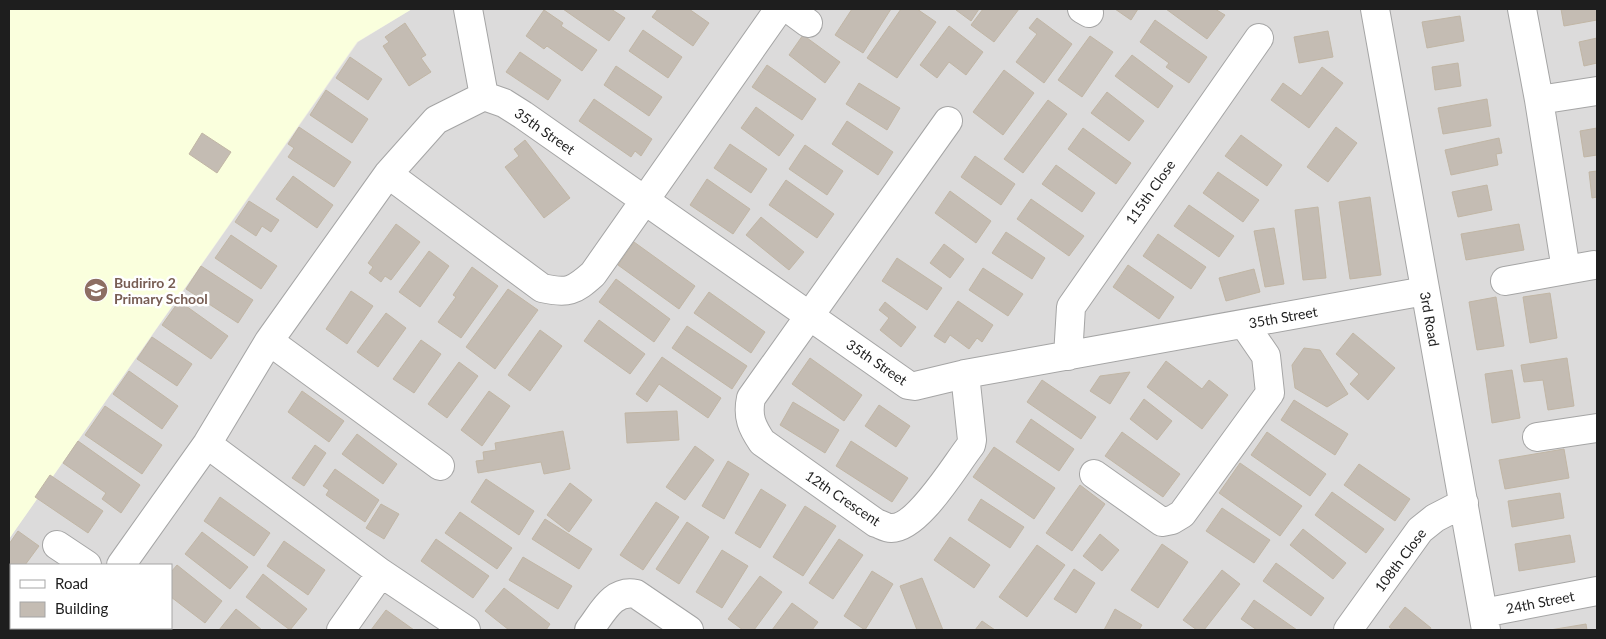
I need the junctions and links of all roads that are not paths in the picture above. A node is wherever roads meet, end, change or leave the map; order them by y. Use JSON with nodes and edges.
{"nodes":[{"id":1,"x":468,"y":9,"type":"edge"},
{"id":2,"x":779,"y":9,"type":"edge"},
{"id":3,"x":1375,"y":9,"type":"edge"},
{"id":4,"x":1522,"y":9,"type":"edge"},
{"id":5,"x":1259,"y":38,"type":"dead end"},
{"id":6,"x":1597,"y":91,"type":"edge"},
{"id":7,"x":484,"y":96,"type":"junction"},
{"id":8,"x":1539,"y":100,"type":"junction"},
{"id":9,"x":948,"y":121,"type":"dead end"},
{"id":10,"x":388,"y":174,"type":"junction"},
{"id":11,"x":645,"y":200,"type":"junction"},
{"id":12,"x":1594,"y":265,"type":"dead end"},
{"id":13,"x":1566,"y":270,"type":"junction"},
{"id":14,"x":1505,"y":281,"type":"dead end"},
{"id":15,"x":1425,"y":291,"type":"junction"},
{"id":16,"x":810,"y":316,"type":"junction"},
{"id":17,"x":1244,"y":324,"type":"junction"},
{"id":18,"x":269,"y":341,"type":"junction"},
{"id":19,"x":1068,"y":356,"type":"junction"},
{"id":20,"x":965,"y":374,"type":"junction"},
{"id":21,"x":1596,"y":434,"type":"edge"},
{"id":22,"x":1537,"y":437,"type":"dead end"},
{"id":23,"x":207,"y":444,"type":"junction"},
{"id":24,"x":440,"y":466,"type":"dead end"},
{"id":25,"x":1094,"y":474,"type":"dead end"},
{"id":26,"x":1464,"y":503,"type":"junction"},
{"id":27,"x":57,"y":545,"type":"dead end"},
{"id":28,"x":86,"y":564,"type":"edge"},
{"id":29,"x":122,"y":564,"type":"edge"},
{"id":30,"x":381,"y":573,"type":"junction"},
{"id":31,"x":1597,"y":591,"type":"edge"},
{"id":32,"x":1484,"y":621,"type":"edge"},
{"id":33,"x":341,"y":630,"type":"edge"},
{"id":34,"x":466,"y":630,"type":"edge"},
{"id":35,"x":590,"y":630,"type":"edge"},
{"id":36,"x":689,"y":630,"type":"edge"},
{"id":37,"x":1348,"y":630,"type":"edge"}],
"edges":[{"from":1,"to":7,"type":"street"},
{"from":2,"to":11,"type":"street"},
{"from":3,"to":15,"type":"street","name":"3rd Road"},
{"from":4,"to":8,"type":"street"},
{"from":5,"to":19,"type":"street","name":"115th Close"},
{"from":6,"to":8,"type":"street"},
{"from":7,"to":10,"type":"street"},
{"from":7,"to":11,"type":"street","name":"35th Street"},
{"from":8,"to":13,"type":"street"},
{"from":9,"to":16,"type":"street","name":"12th Crescent"},
{"from":10,"to":11,"type":"street"},
{"from":10,"to":18,"type":"street"},
{"from":11,"to":16,"type":"street","name":"35th Street"},
{"from":12,"to":13,"type":"street"},
{"from":13,"to":14,"type":"street"},
{"from":15,"to":17,"type":"street","name":"35th Street"},
{"from":15,"to":26,"type":"street","name":"3rd Road"},
{"from":16,"to":20,"type":"street","name":"35th Street"},
{"from":16,"to":20,"type":"street","name":"12th Crescent"},
{"from":17,"to":19,"type":"street","name":"35th Street"},
{"from":17,"to":25,"type":"street"},
{"from":18,"to":23,"type":"street"},
{"from":18,"to":24,"type":"street"},
{"from":19,"to":20,"type":"street","name":"35th Street"},
{"from":21,"to":22,"type":"street"},
{"from":23,"to":29,"type":"street"},
{"from":23,"to":30,"type":"street"},
{"from":26,"to":32,"type":"street","name":"3rd Road"},
{"from":26,"to":37,"type":"street","name":"108th Close"},
{"from":27,"to":28,"type":"street"},
{"from":30,"to":33,"type":"street"},
{"from":30,"to":34,"type":"street"},
{"from":31,"to":32,"type":"street","name":"24th Street"},
{"from":35,"to":36,"type":"street"}]}
